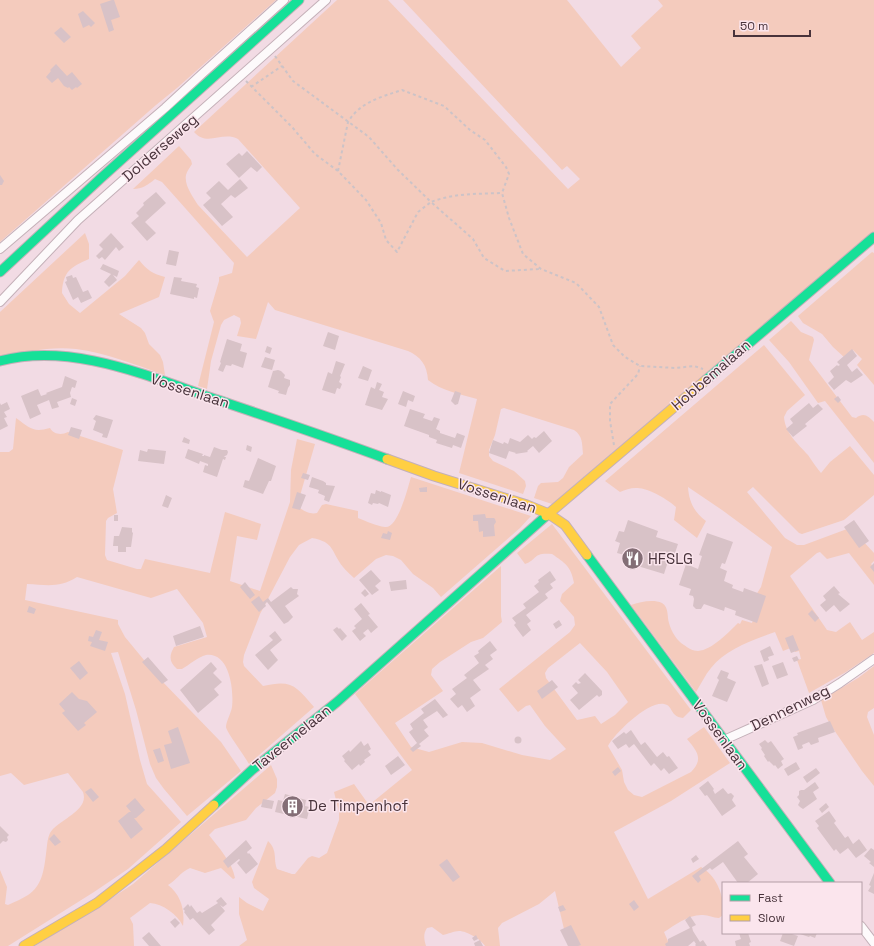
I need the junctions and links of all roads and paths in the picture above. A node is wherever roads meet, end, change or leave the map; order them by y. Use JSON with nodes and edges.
{"nodes":[{"id":1,"x":284,"y":0,"type":"edge"},
{"id":2,"x":299,"y":0,"type":"edge"},
{"id":3,"x":326,"y":0,"type":"edge"},
{"id":4,"x":271,"y":50,"type":"junction"},
{"id":5,"x":282,"y":66,"type":"junction"},
{"id":6,"x":242,"y":76,"type":"junction"},
{"id":7,"x":251,"y":87,"type":"junction"},
{"id":8,"x":348,"y":122,"type":"junction"},
{"id":9,"x":338,"y":171,"type":"junction"},
{"id":10,"x":502,"y":192,"type":"junction"},
{"id":11,"x":431,"y":202,"type":"junction"},
{"id":12,"x":874,"y":237,"type":"edge"},
{"id":13,"x":0,"y":249,"type":"edge"},
{"id":14,"x":541,"y":269,"type":"junction"},
{"id":15,"x":0,"y":272,"type":"edge"},
{"id":16,"x":0,"y":302,"type":"edge"},
{"id":17,"x":0,"y":361,"type":"edge"},
{"id":18,"x":640,"y":366,"type":"junction"},
{"id":19,"x":713,"y":373,"type":"junction"},
{"id":20,"x":618,"y":456,"type":"junction"},
{"id":21,"x":549,"y":514,"type":"junction"},
{"id":22,"x":874,"y":659,"type":"edge"},
{"id":23,"x":724,"y":740,"type":"junction"},
{"id":24,"x":829,"y":882,"type":"edge"},
{"id":25,"x":862,"y":927,"type":"edge"},
{"id":26,"x":874,"y":943,"type":"edge"},
{"id":27,"x":24,"y":946,"type":"edge"}],
"edges":[{"from":1,"to":13,"type":"street","name":"Dolderseweg"},
{"from":2,"to":15,"type":"street","name":"Dolderseweg"},
{"from":3,"to":4,"type":"street","name":"Dolderseweg"},
{"from":4,"to":5,"type":"path"},
{"from":4,"to":6,"type":"street","name":"Dolderseweg"},
{"from":5,"to":7,"type":"path"},
{"from":5,"to":8,"type":"path"},
{"from":6,"to":7,"type":"path"},
{"from":6,"to":16,"type":"street","name":"Dolderseweg"},
{"from":7,"to":9,"type":"path"},
{"from":8,"to":9,"type":"path"},
{"from":8,"to":10,"type":"path"},
{"from":8,"to":11,"type":"path"},
{"from":9,"to":11,"type":"path"},
{"from":10,"to":11,"type":"path"},
{"from":10,"to":14,"type":"path"},
{"from":11,"to":14,"type":"path"},
{"from":12,"to":19,"type":"street","name":"Hobbemalaan"},
{"from":14,"to":18,"type":"path"},
{"from":17,"to":21,"type":"street","name":"Vossenlaan"},
{"from":18,"to":19,"type":"path"},
{"from":18,"to":20,"type":"path"},
{"from":19,"to":20,"type":"street","name":"Hobbemalaan"},
{"from":20,"to":21,"type":"street","name":"Hobbemalaan"},
{"from":21,"to":23,"type":"street","name":"Vossenlaan"},
{"from":21,"to":27,"type":"street","name":"Taveernelaan"},
{"from":22,"to":23,"type":"street","name":"Dennenweg"},
{"from":23,"to":24,"type":"street","name":"Vossenlaan"},
{"from":25,"to":26,"type":"street"}]}
